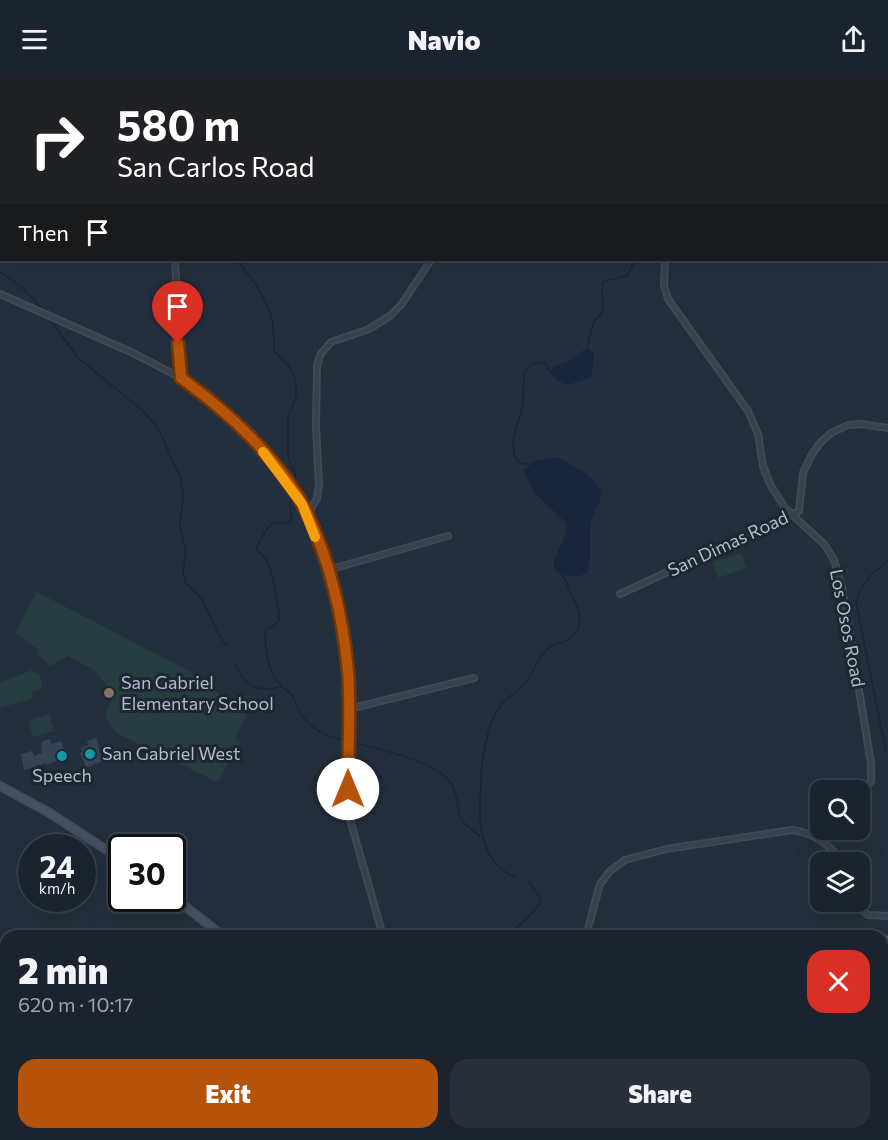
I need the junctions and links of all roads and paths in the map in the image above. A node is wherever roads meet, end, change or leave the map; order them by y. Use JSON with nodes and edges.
{"nodes":[{"id":1,"x":175,"y":261,"type":"edge"},
{"id":2,"x":430,"y":261,"type":"edge"},
{"id":3,"x":666,"y":261,"type":"edge"},
{"id":4,"x":0,"y":294,"type":"edge"},
{"id":5,"x":181,"y":378,"type":"junction"},
{"id":6,"x":888,"y":428,"type":"edge"},
{"id":7,"x":793,"y":514,"type":"junction"},
{"id":8,"x":308,"y":515,"type":"junction"},
{"id":9,"x":448,"y":536,"type":"dead end"},
{"id":10,"x":328,"y":570,"type":"junction"},
{"id":11,"x":620,"y":594,"type":"dead end"},
{"id":12,"x":474,"y":678,"type":"dead end"},
{"id":13,"x":349,"y":709,"type":"junction"},
{"id":14,"x":870,"y":782,"type":"edge"},
{"id":15,"x":0,"y":786,"type":"edge"},
{"id":16,"x":810,"y":835,"type":"edge"},
{"id":17,"x":821,"y":840,"type":"edge"},
{"id":18,"x":108,"y":851,"type":"edge"},
{"id":19,"x":832,"y":852,"type":"edge"},
{"id":20,"x":186,"y":907,"type":"edge"},
{"id":21,"x":865,"y":912,"type":"edge"},
{"id":22,"x":888,"y":916,"type":"edge"},
{"id":23,"x":216,"y":930,"type":"edge"},
{"id":24,"x":381,"y":930,"type":"edge"},
{"id":25,"x":588,"y":930,"type":"edge"}],
"edges":[{"from":1,"to":5,"type":"street"},
{"from":2,"to":8,"type":"street"},
{"from":3,"to":7,"type":"street","name":"Los Osos Road"},
{"from":4,"to":5,"type":"street"},
{"from":5,"to":8,"type":"street"},
{"from":6,"to":7,"type":"street","name":"San Dimas Road"},
{"from":7,"to":11,"type":"street","name":"San Dimas Road"},
{"from":7,"to":14,"type":"street","name":"Los Osos Road"},
{"from":8,"to":10,"type":"street"},
{"from":9,"to":10,"type":"street"},
{"from":10,"to":13,"type":"street"},
{"from":12,"to":13,"type":"street"},
{"from":13,"to":24,"type":"street"},
{"from":15,"to":18,"type":"street"},
{"from":16,"to":25,"type":"street"},
{"from":17,"to":19,"type":"street"},
{"from":20,"to":23,"type":"street"},
{"from":21,"to":22,"type":"street"}]}
